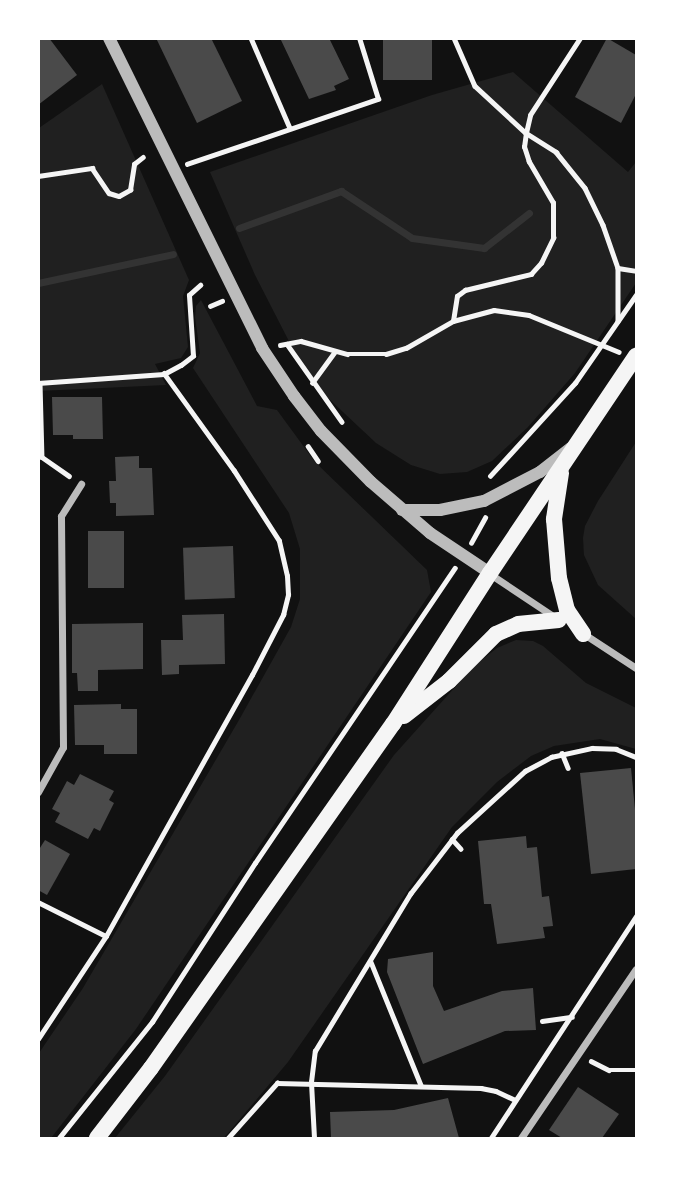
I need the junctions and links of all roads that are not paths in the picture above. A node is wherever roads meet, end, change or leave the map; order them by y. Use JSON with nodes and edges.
{"nodes":[{"id":1,"x":109,"y":38,"type":"edge"},
{"id":2,"x":630,"y":355,"type":"edge"},
{"id":3,"x":579,"y":441,"type":"junction"},
{"id":4,"x":562,"y":467,"type":"junction"},
{"id":5,"x":81,"y":484,"type":"road end"},
{"id":6,"x":402,"y":510,"type":"junction"},
{"id":7,"x":490,"y":573,"type":"junction"},
{"id":8,"x":559,"y":620,"type":"junction"},
{"id":9,"x":583,"y":634,"type":"junction"},
{"id":10,"x":636,"y":668,"type":"edge"},
{"id":11,"x":393,"y":724,"type":"junction"},
{"id":12,"x":38,"y":792,"type":"edge"},
{"id":13,"x":636,"y":969,"type":"edge"},
{"id":14,"x":97,"y":1139,"type":"edge"},
{"id":15,"x":521,"y":1139,"type":"edge"}],
"edges":[{"from":1,"to":6,"type":"street"},
{"from":2,"to":3,"type":"main road"},
{"from":3,"to":4,"type":"main road"},
{"from":3,"to":6,"type":"street"},
{"from":4,"to":7,"type":"main road"},
{"from":4,"to":9,"type":"main road"},
{"from":5,"to":12,"type":"street"},
{"from":6,"to":7,"type":"street"},
{"from":7,"to":8,"type":"street"},
{"from":7,"to":11,"type":"main road"},
{"from":8,"to":9,"type":"street"},
{"from":8,"to":11,"type":"main road"},
{"from":9,"to":10,"type":"street"},
{"from":11,"to":14,"type":"main road"},
{"from":13,"to":15,"type":"street"}]}
